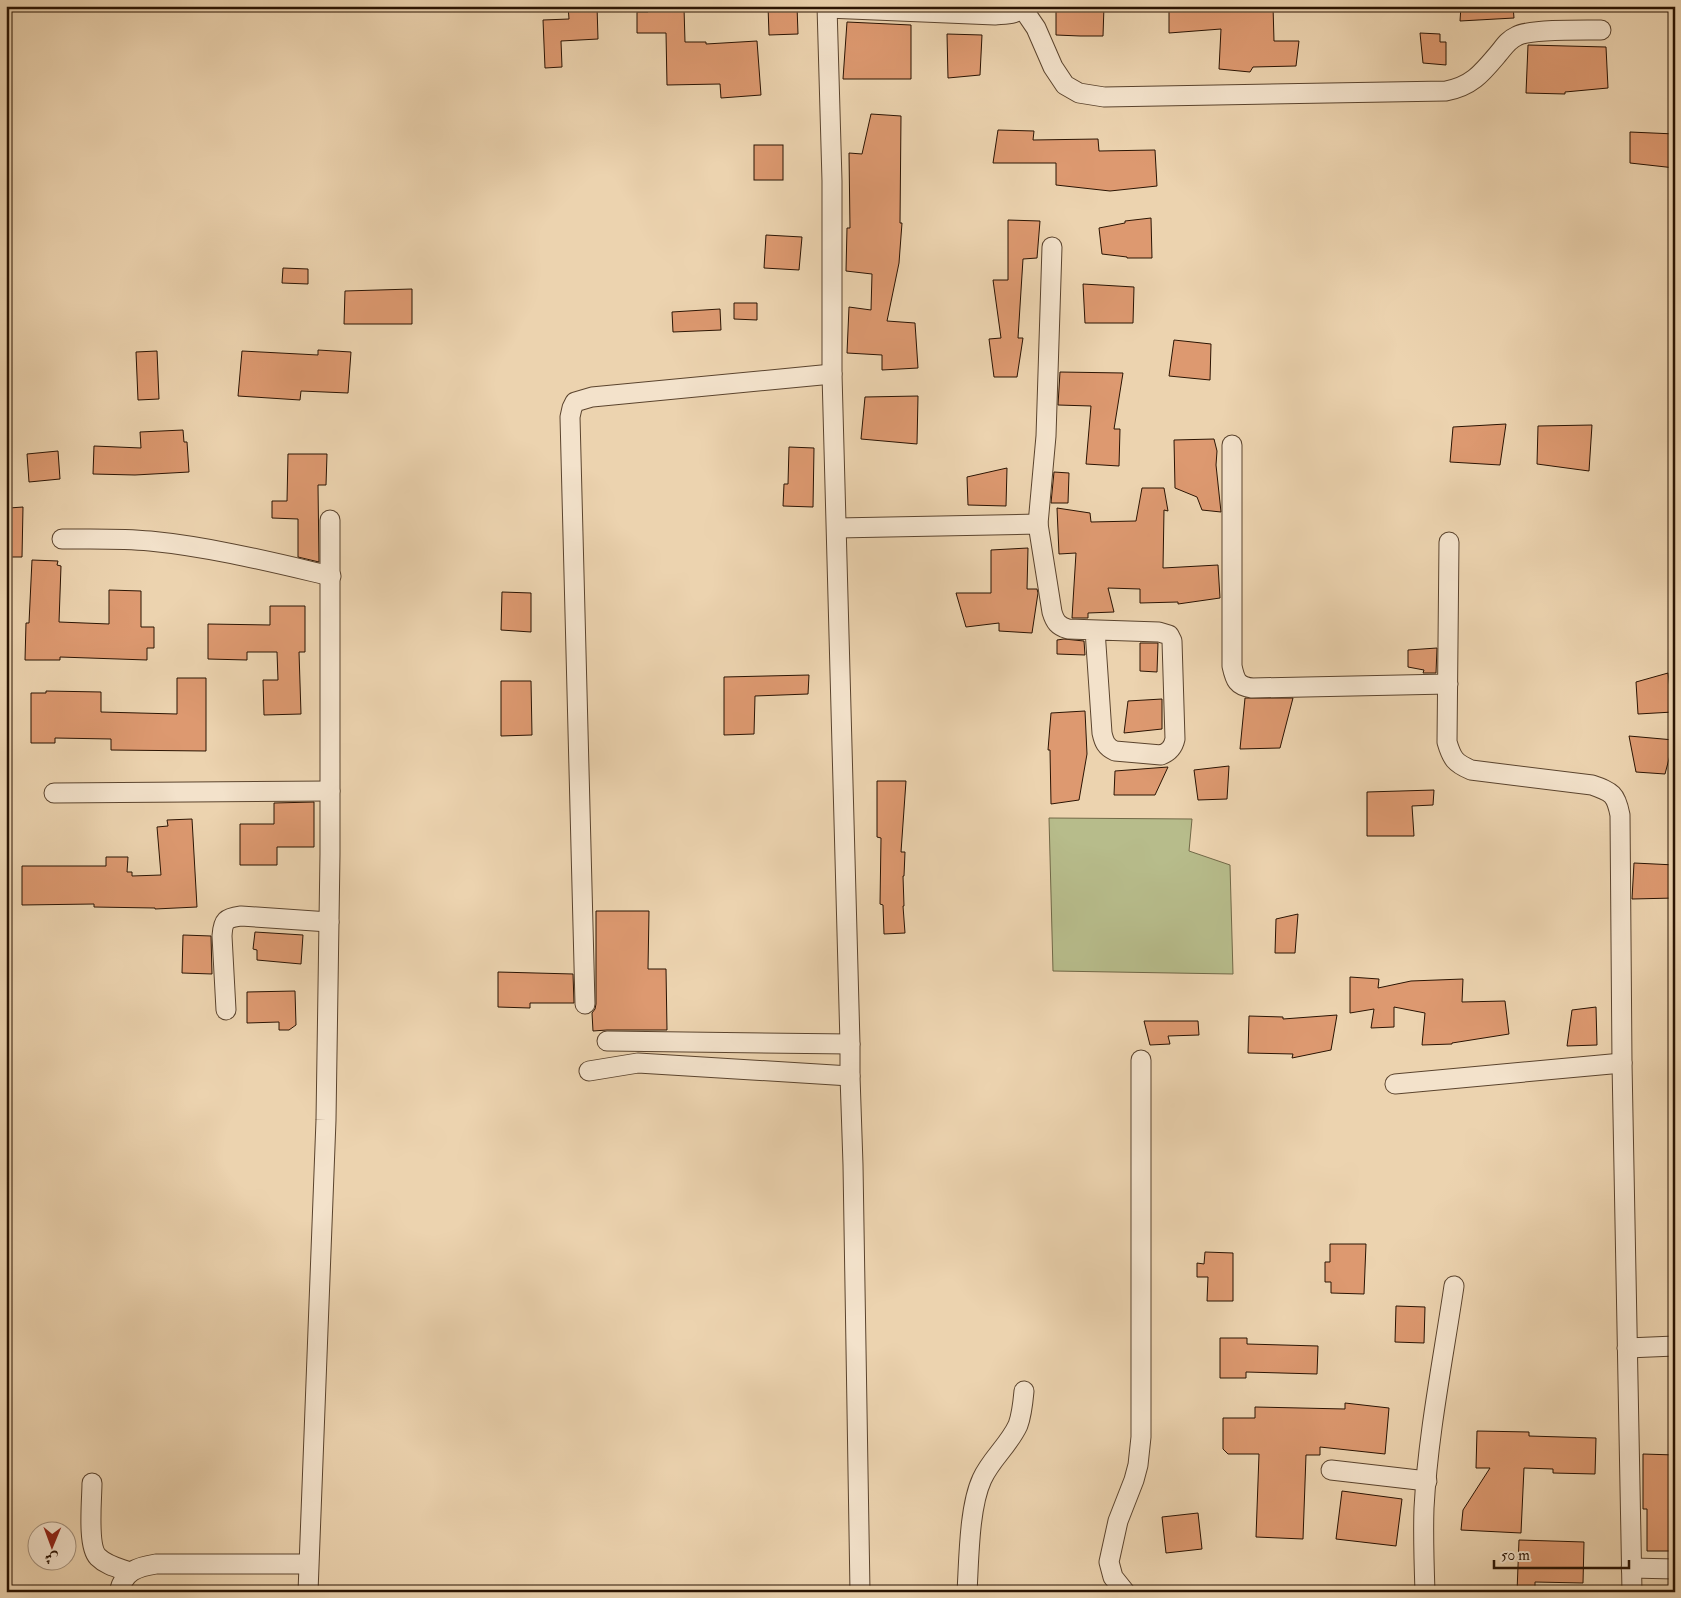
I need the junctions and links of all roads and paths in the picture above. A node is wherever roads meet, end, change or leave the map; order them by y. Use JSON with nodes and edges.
{"nodes":[{"id":1,"x":827,"y":7,"type":"edge"},
{"id":2,"x":1024,"y":8,"type":"edge"},
{"id":3,"x":1601,"y":30,"type":"dead end"},
{"id":4,"x":1052,"y":247,"type":"dead end"},
{"id":5,"x":832,"y":374,"type":"junction"},
{"id":6,"x":1232,"y":445,"type":"dead end"},
{"id":7,"x":330,"y":520,"type":"dead end"},
{"id":8,"x":1038,"y":524,"type":"junction"},
{"id":9,"x":837,"y":528,"type":"junction"},
{"id":10,"x":62,"y":539,"type":"dead end"},
{"id":11,"x":1449,"y":542,"type":"dead end"},
{"id":12,"x":331,"y":576,"type":"junction"},
{"id":13,"x":1095,"y":630,"type":"junction"},
{"id":14,"x":1448,"y":684,"type":"junction"},
{"id":15,"x":330,"y":791,"type":"junction"},
{"id":16,"x":54,"y":793,"type":"dead end"},
{"id":17,"x":329,"y":922,"type":"junction"},
{"id":18,"x":585,"y":1004,"type":"dead end"},
{"id":19,"x":226,"y":1010,"type":"dead end"},
{"id":20,"x":607,"y":1041,"type":"dead end"},
{"id":21,"x":850,"y":1044,"type":"junction"},
{"id":22,"x":1140,"y":1060,"type":"dead end"},
{"id":23,"x":1622,"y":1063,"type":"junction"},
{"id":24,"x":589,"y":1071,"type":"dead end"},
{"id":25,"x":850,"y":1076,"type":"junction"},
{"id":26,"x":1395,"y":1084,"type":"dead end"},
{"id":27,"x":1454,"y":1286,"type":"dead end"},
{"id":28,"x":1675,"y":1346,"type":"edge"},
{"id":29,"x":1627,"y":1348,"type":"junction"},
{"id":30,"x":1024,"y":1391,"type":"dead end"},
{"id":31,"x":1331,"y":1470,"type":"dead end"},
{"id":32,"x":1427,"y":1481,"type":"junction"},
{"id":33,"x":92,"y":1483,"type":"dead end"},
{"id":34,"x":308,"y":1564,"type":"junction"},
{"id":35,"x":1631,"y":1568,"type":"junction"},
{"id":36,"x":1675,"y":1569,"type":"edge"},
{"id":37,"x":130,"y":1572,"type":"junction"},
{"id":38,"x":119,"y":1592,"type":"edge"},
{"id":39,"x":308,"y":1592,"type":"edge"},
{"id":40,"x":860,"y":1592,"type":"edge"},
{"id":41,"x":967,"y":1592,"type":"edge"},
{"id":42,"x":1125,"y":1592,"type":"edge"},
{"id":43,"x":1425,"y":1592,"type":"edge"},
{"id":44,"x":1632,"y":1592,"type":"edge"}],
"edges":[{"from":1,"to":2,"type":"street"},
{"from":1,"to":5,"type":"street"},
{"from":2,"to":3,"type":"street"},
{"from":4,"to":8,"type":"street"},
{"from":5,"to":9,"type":"street"},
{"from":5,"to":18,"type":"street"},
{"from":6,"to":14,"type":"street"},
{"from":7,"to":12,"type":"street"},
{"from":8,"to":9,"type":"street"},
{"from":8,"to":13,"type":"street"},
{"from":9,"to":21,"type":"street"},
{"from":10,"to":12,"type":"street"},
{"from":11,"to":14,"type":"street"},
{"from":12,"to":15,"type":"street"},
{"from":13,"to":13,"type":"street"},
{"from":14,"to":23,"type":"street"},
{"from":15,"to":16,"type":"street"},
{"from":15,"to":17,"type":"street"},
{"from":17,"to":19,"type":"street"},
{"from":17,"to":34,"type":"street"},
{"from":20,"to":21,"type":"street"},
{"from":21,"to":25,"type":"street"},
{"from":22,"to":42,"type":"street"},
{"from":23,"to":26,"type":"street"},
{"from":23,"to":29,"type":"street"},
{"from":24,"to":25,"type":"street"},
{"from":25,"to":40,"type":"street"},
{"from":27,"to":32,"type":"street"},
{"from":28,"to":29,"type":"street"},
{"from":29,"to":35,"type":"street"},
{"from":30,"to":41,"type":"street"},
{"from":31,"to":32,"type":"street"},
{"from":32,"to":43,"type":"street"},
{"from":33,"to":37,"type":"street"},
{"from":34,"to":37,"type":"street"},
{"from":34,"to":39,"type":"street"},
{"from":35,"to":36,"type":"street"},
{"from":35,"to":44,"type":"street"},
{"from":37,"to":38,"type":"street"}]}
